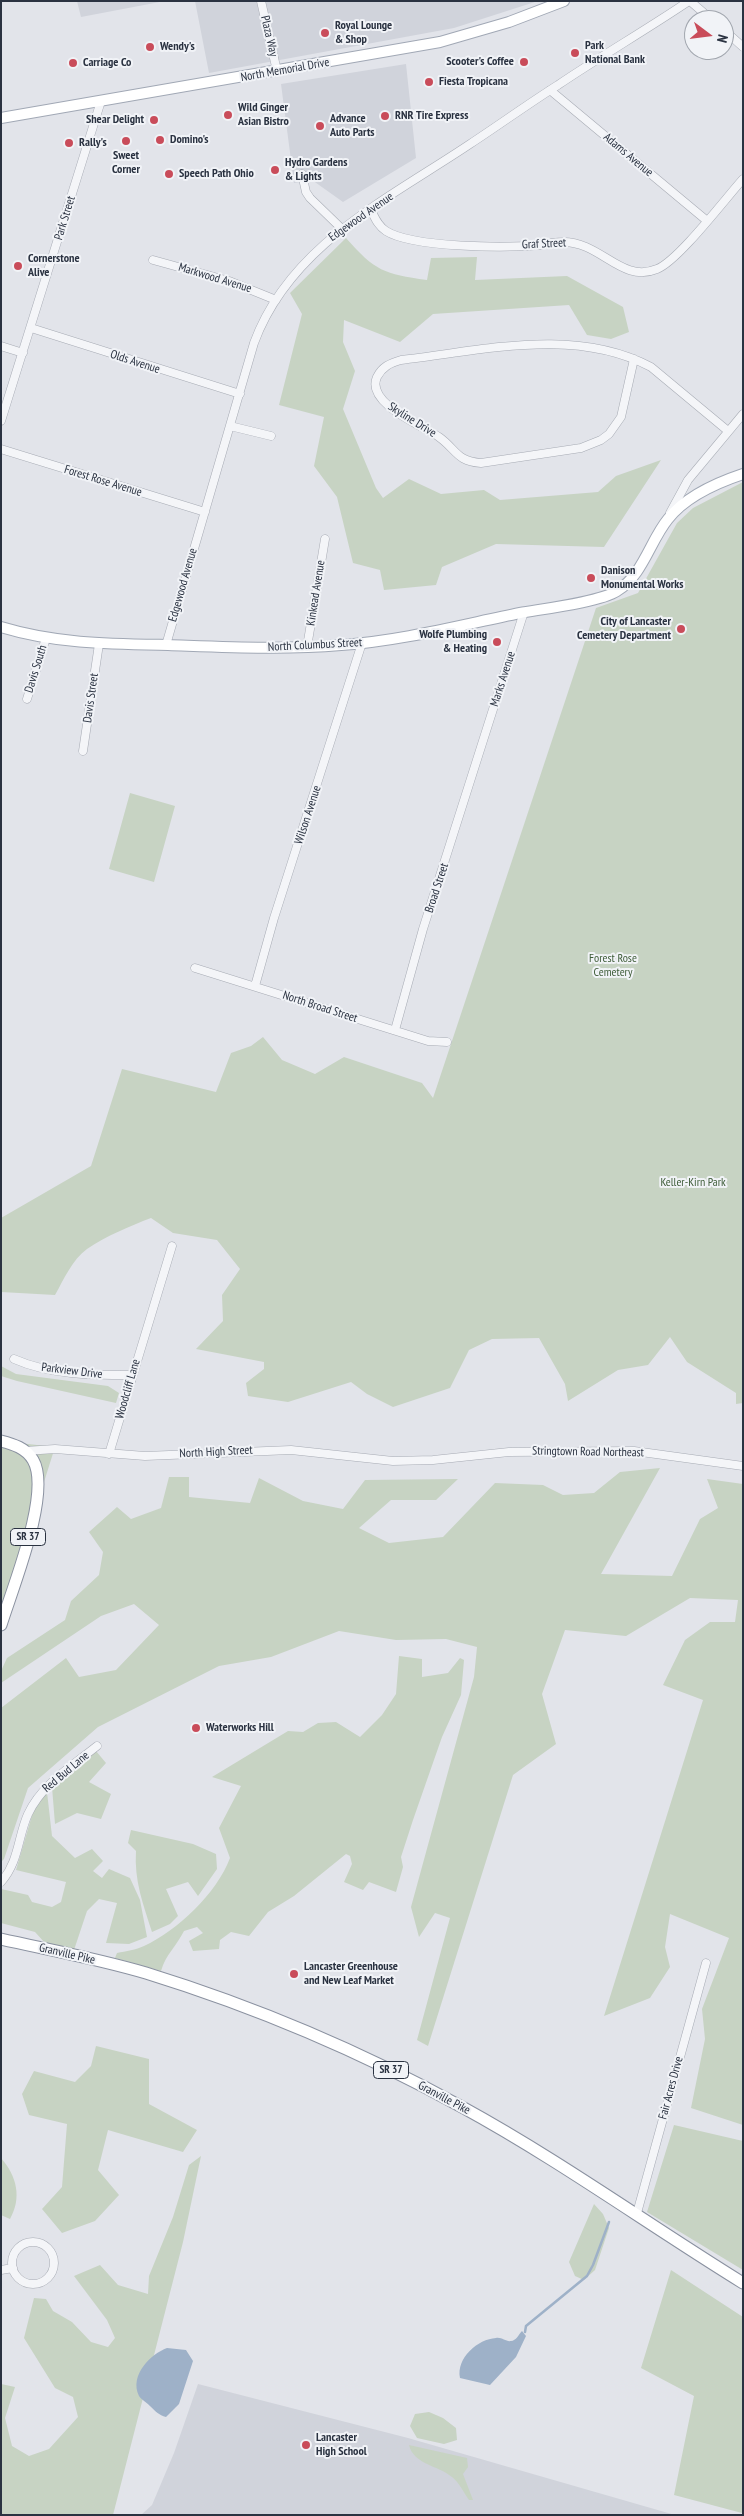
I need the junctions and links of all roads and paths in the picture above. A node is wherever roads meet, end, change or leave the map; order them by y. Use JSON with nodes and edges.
{"nodes":[{"id":1,"x":261,"y":1,"type":"edge"},
{"id":2,"x":564,"y":1,"type":"edge"},
{"id":3,"x":690,"y":1,"type":"edge"},
{"id":4,"x":700,"y":10,"type":"edge"},
{"id":5,"x":277,"y":72,"type":"junction"},
{"id":6,"x":550,"y":90,"type":"junction"},
{"id":7,"x":101,"y":101,"type":"junction"},
{"id":8,"x":1,"y":118,"type":"edge"},
{"id":9,"x":302,"y":174,"type":"dead end"},
{"id":10,"x":743,"y":179,"type":"edge"},
{"id":11,"x":371,"y":210,"type":"junction"},
{"id":12,"x":706,"y":220,"type":"junction"},
{"id":13,"x":341,"y":228,"type":"junction"},
{"id":14,"x":153,"y":260,"type":"dead end"},
{"id":15,"x":276,"y":300,"type":"junction"},
{"id":16,"x":31,"y":328,"type":"junction"},
{"id":17,"x":1,"y":346,"type":"edge"},
{"id":18,"x":23,"y":353,"type":"junction"},
{"id":19,"x":634,"y":359,"type":"junction"},
{"id":20,"x":240,"y":394,"type":"junction"},
{"id":21,"x":743,"y":414,"type":"edge"},
{"id":22,"x":1,"y":421,"type":"edge"},
{"id":23,"x":230,"y":426,"type":"junction"},
{"id":24,"x":728,"y":431,"type":"junction"},
{"id":25,"x":271,"y":436,"type":"dead end"},
{"id":26,"x":1,"y":449,"type":"edge"},
{"id":27,"x":743,"y":474,"type":"edge"},
{"id":28,"x":205,"y":512,"type":"junction"},
{"id":29,"x":667,"y":520,"type":"junction"},
{"id":30,"x":325,"y":539,"type":"dead end"},
{"id":31,"x":524,"y":612,"type":"junction"},
{"id":32,"x":1,"y":627,"type":"edge"},
{"id":33,"x":46,"y":638,"type":"junction"},
{"id":34,"x":362,"y":643,"type":"junction"},
{"id":35,"x":99,"y":644,"type":"junction"},
{"id":36,"x":166,"y":645,"type":"junction"},
{"id":37,"x":307,"y":647,"type":"junction"},
{"id":38,"x":27,"y":699,"type":"dead end"},
{"id":39,"x":482,"y":746,"type":"joint"},
{"id":40,"x":83,"y":751,"type":"dead end"},
{"id":41,"x":195,"y":968,"type":"dead end"},
{"id":42,"x":255,"y":986,"type":"junction"},
{"id":43,"x":395,"y":1030,"type":"junction"},
{"id":44,"x":447,"y":1042,"type":"dead end"},
{"id":45,"x":172,"y":1246,"type":"dead end"},
{"id":46,"x":14,"y":1359,"type":"dead end"},
{"id":47,"x":131,"y":1375,"type":"junction"},
{"id":48,"x":1,"y":1441,"type":"edge"},
{"id":49,"x":25,"y":1451,"type":"junction"},
{"id":50,"x":109,"y":1454,"type":"junction"},
{"id":51,"x":433,"y":1460,"type":"joint"},
{"id":52,"x":743,"y":1466,"type":"edge"},
{"id":53,"x":1,"y":1625,"type":"edge"},
{"id":54,"x":97,"y":1746,"type":"dead end"},
{"id":55,"x":1,"y":1882,"type":"edge"},
{"id":56,"x":1,"y":1939,"type":"edge"},
{"id":57,"x":706,"y":1963,"type":"dead end"},
{"id":58,"x":637,"y":2213,"type":"junction"},
{"id":59,"x":12,"y":2268,"type":"junction"},
{"id":60,"x":1,"y":2270,"type":"edge"},
{"id":61,"x":743,"y":2283,"type":"edge"}],
"edges":[{"from":1,"to":5,"type":"street","name":"Plaza Way"},
{"from":2,"to":5,"type":"main road","name":"North Memorial Drive"},
{"from":3,"to":4,"type":"street"},
{"from":3,"to":6,"type":"street","name":"Edgewood Avenue"},
{"from":5,"to":7,"type":"main road","name":"North Memorial Drive"},
{"from":6,"to":11,"type":"street","name":"Edgewood Avenue"},
{"from":6,"to":12,"type":"street","name":"Adams Avenue"},
{"from":7,"to":8,"type":"main road","name":"North Memorial Drive"},
{"from":7,"to":16,"type":"street","name":"Park Street"},
{"from":9,"to":13,"type":"street"},
{"from":10,"to":12,"type":"street","name":"Graf Street"},
{"from":11,"to":12,"type":"street","name":"Graf Street"},
{"from":11,"to":13,"type":"street","name":"Edgewood Avenue"},
{"from":13,"to":15,"type":"street","name":"Edgewood Avenue"},
{"from":14,"to":15,"type":"street","name":"Markwood Avenue"},
{"from":15,"to":20,"type":"street","name":"Edgewood Avenue"},
{"from":16,"to":18,"type":"street","name":"Park Street"},
{"from":16,"to":20,"type":"street","name":"Olds Avenue"},
{"from":17,"to":18,"type":"street"},
{"from":18,"to":22,"type":"street","name":"Park Street"},
{"from":19,"to":19,"type":"street","name":"Skyline Drive"},
{"from":19,"to":24,"type":"street","name":"Skyline Drive"},
{"from":20,"to":23,"type":"street","name":"Edgewood Avenue"},
{"from":21,"to":24,"type":"street","name":"North Columbus Street"},
{"from":23,"to":25,"type":"street"},
{"from":23,"to":28,"type":"street","name":"Edgewood Avenue"},
{"from":24,"to":29,"type":"street","name":"North Columbus Street"},
{"from":26,"to":28,"type":"street","name":"Forest Rose Avenue"},
{"from":27,"to":29,"type":"main road"},
{"from":28,"to":36,"type":"street","name":"Edgewood Avenue"},
{"from":29,"to":31,"type":"main road","name":"North Columbus Street"},
{"from":30,"to":37,"type":"street","name":"Kinkead Avenue"},
{"from":31,"to":34,"type":"main road","name":"North Columbus Street"},
{"from":31,"to":39,"type":"street","name":"Marks Avenue"},
{"from":32,"to":33,"type":"main road","name":"North Columbus Street"},
{"from":33,"to":35,"type":"main road","name":"North Columbus Street"},
{"from":33,"to":38,"type":"street","name":"Davis South"},
{"from":34,"to":37,"type":"main road","name":"North Columbus Street"},
{"from":34,"to":42,"type":"street","name":"Wilson Avenue"},
{"from":35,"to":36,"type":"main road","name":"North Columbus Street"},
{"from":35,"to":40,"type":"street","name":"Davis Street"},
{"from":36,"to":37,"type":"main road","name":"North Columbus Street"},
{"from":39,"to":43,"type":"street","name":"Broad Street"},
{"from":41,"to":42,"type":"street","name":"North Broad Street"},
{"from":42,"to":43,"type":"street","name":"North Broad Street"},
{"from":43,"to":44,"type":"street","name":"North Broad Street"},
{"from":45,"to":47,"type":"street","name":"Woodcliff Lane"},
{"from":46,"to":47,"type":"street","name":"Parkview Drive"},
{"from":47,"to":50,"type":"street","name":"Woodcliff Lane"},
{"from":48,"to":49,"type":"highway","name":"North High Street"},
{"from":49,"to":50,"type":"street","name":"North High Street"},
{"from":49,"to":53,"type":"highway","number":"SR 37"},
{"from":50,"to":51,"type":"street","name":"North High Street"},
{"from":51,"to":52,"type":"street","name":"Stringtown Road Northeast"},
{"from":54,"to":55,"type":"street","name":"Red Bud Lane"},
{"from":56,"to":58,"type":"highway","name":"Granville Pike","number":"SR 37"},
{"from":57,"to":58,"type":"street","name":"Fair Acres Drive"},
{"from":58,"to":61,"type":"highway","name":"Granville Pike","number":"SR 37"},
{"from":59,"to":59,"type":"street"},
{"from":59,"to":60,"type":"street"}]}
